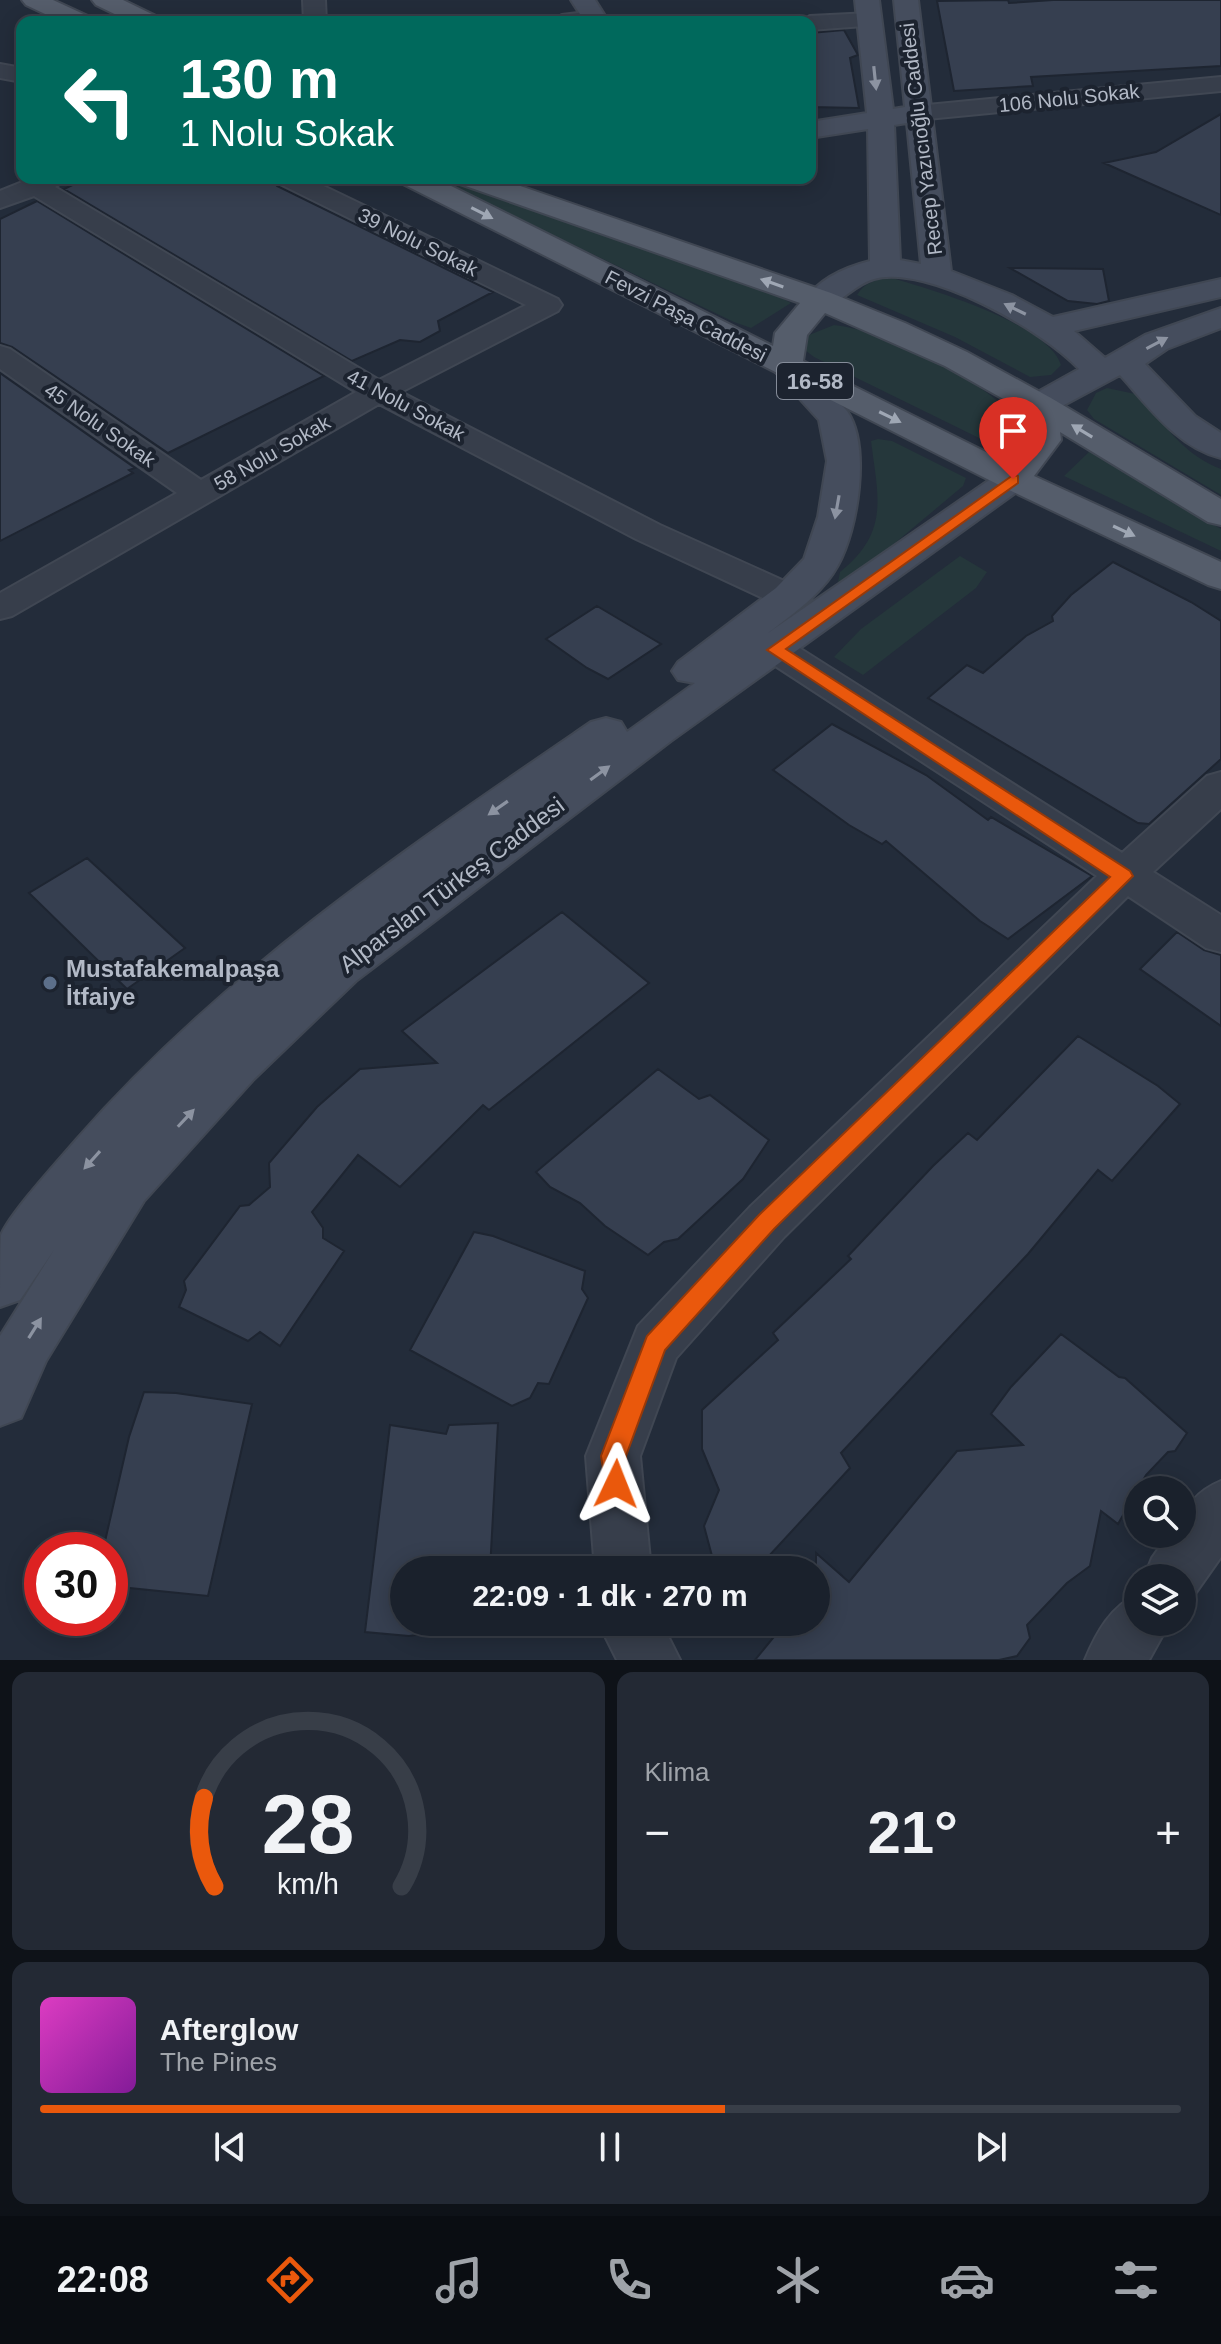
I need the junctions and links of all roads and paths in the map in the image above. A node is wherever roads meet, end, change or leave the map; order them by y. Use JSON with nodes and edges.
{"nodes":[{"id":1,"x":34,"y":0,"type":"edge"},
{"id":2,"x":104,"y":0,"type":"edge"},
{"id":3,"x":906,"y":0,"type":"edge"},
{"id":4,"x":868,"y":10,"type":"edge"},
{"id":5,"x":69,"y":16,"type":"edge"},
{"id":6,"x":137,"y":16,"type":"edge"},
{"id":7,"x":816,"y":22,"type":"edge"},
{"id":8,"x":1221,"y":84,"type":"edge"},
{"id":9,"x":917,"y":113,"type":"junction"},
{"id":10,"x":880,"y":120,"type":"junction"},
{"id":11,"x":816,"y":129,"type":"edge"},
{"id":12,"x":299,"y":184,"type":"edge"},
{"id":13,"x":425,"y":184,"type":"edge"},
{"id":14,"x":487,"y":184,"type":"edge"},
{"id":15,"x":22,"y":188,"type":"edge"},
{"id":16,"x":885,"y":268,"type":"junction"},
{"id":17,"x":937,"y":277,"type":"junction"},
{"id":18,"x":1221,"y":288,"type":"edge"},
{"id":19,"x":820,"y":300,"type":"junction"},
{"id":20,"x":548,"y":305,"type":"joint"},
{"id":21,"x":1221,"y":317,"type":"edge"},
{"id":22,"x":1052,"y":327,"type":"junction"},
{"id":23,"x":0,"y":355,"type":"edge"},
{"id":24,"x":786,"y":366,"type":"junction"},
{"id":25,"x":1112,"y":366,"type":"junction"},
{"id":26,"x":378,"y":392,"type":"junction"},
{"id":27,"x":1039,"y":405,"type":"junction"},
{"id":28,"x":1221,"y":448,"type":"edge"},
{"id":29,"x":1013,"y":479,"type":"junction"},
{"id":30,"x":200,"y":494,"type":"junction"},
{"id":31,"x":1221,"y":514,"type":"edge"},
{"id":32,"x":1221,"y":577,"type":"edge"},
{"id":33,"x":790,"y":597,"type":"junction"},
{"id":34,"x":0,"y":608,"type":"edge"},
{"id":35,"x":748,"y":644,"type":"junction"},
{"id":36,"x":1221,"y":786,"type":"edge"},
{"id":37,"x":1123,"y":876,"type":"junction"},
{"id":38,"x":1221,"y":936,"type":"edge"},
{"id":39,"x":0,"y":1282,"type":"edge"},
{"id":40,"x":0,"y":1398,"type":"edge"},
{"id":41,"x":1221,"y":1509,"type":"edge"},
{"id":42,"x":622,"y":1556,"type":"edge"},
{"id":43,"x":1182,"y":1564,"type":"edge"},
{"id":44,"x":636,"y":1636,"type":"edge"},
{"id":45,"x":1131,"y":1636,"type":"edge"},
{"id":46,"x":651,"y":1660,"type":"edge"},
{"id":47,"x":1114,"y":1660,"type":"edge"}],
"edges":[{"from":1,"to":5,"type":"main road"},
{"from":2,"to":6,"type":"main road"},
{"from":3,"to":9,"type":"street","name":"Recep Yazıcıoğlu Caddesi"},
{"from":4,"to":7,"type":"street"},
{"from":4,"to":10,"type":"street","name":"Recep Yazıcıoğlu Caddesi","one_way":true},
{"from":8,"to":9,"type":"street","name":"106 Nolu Sokak"},
{"from":9,"to":10,"type":"street"},
{"from":9,"to":17,"type":"street","name":"Recep Yazıcıoğlu Caddesi"},
{"from":10,"to":11,"type":"street"},
{"from":10,"to":16,"type":"street","name":"Recep Yazıcıoğlu Caddesi"},
{"from":12,"to":20,"type":"street","name":"39 Nolu Sokak"},
{"from":13,"to":24,"type":"main road","name":"Fevzi Paşa Caddesi","number":"16-58","one_way":true},
{"from":19,"to":14,"type":"main road","name":"Fevzi Paşa Caddesi","one_way":true},
{"from":15,"to":26,"type":"street","name":"41 Nolu Sokak"},
{"from":16,"to":17,"type":"street"},
{"from":16,"to":19,"type":"street"},
{"from":22,"to":17,"type":"street","one_way":true},
{"from":18,"to":22,"type":"street"},
{"from":19,"to":24,"type":"main road"},
{"from":19,"to":27,"type":"main road","name":"Fevzi Paşa Caddesi"},
{"from":20,"to":26,"type":"street","name":"58 Nolu Sokak"},
{"from":25,"to":21,"type":"street","one_way":true},
{"from":22,"to":25,"type":"street"},
{"from":23,"to":30,"type":"street","name":"45 Nolu Sokak"},
{"from":24,"to":29,"type":"main road","name":"Fevzi Paşa Caddesi","number":"16-58","one_way":true},
{"from":24,"to":33,"type":"street","one_way":true},
{"from":25,"to":27,"type":"street"},
{"from":25,"to":28,"type":"street"},
{"from":26,"to":30,"type":"street","name":"58 Nolu Sokak"},
{"from":26,"to":33,"type":"street","name":"41 Nolu Sokak"},
{"from":27,"to":29,"type":"main road"},
{"from":31,"to":27,"type":"main road","name":"Fevzi Paşa Caddesi","one_way":true},
{"from":29,"to":32,"type":"main road","name":"Fevzi Paşa Caddesi","number":"16-58","one_way":true},
{"from":29,"to":35,"type":"street","name":"Alparslan Türkeş Caddesi"},
{"from":30,"to":34,"type":"street","name":"58 Nolu Sokak"},
{"from":33,"to":35,"type":"street"},
{"from":35,"to":37,"type":"street"},
{"from":35,"to":39,"type":"street","name":"Alparslan Türkeş Caddesi","one_way":true},
{"from":40,"to":35,"type":"street","name":"Alparslan Türkeş Caddesi","one_way":true},
{"from":36,"to":37,"type":"street"},
{"from":37,"to":38,"type":"street"},
{"from":37,"to":42,"type":"street"},
{"from":41,"to":43,"type":"street"},
{"from":44,"to":46,"type":"street"},
{"from":45,"to":47,"type":"street"}]}
